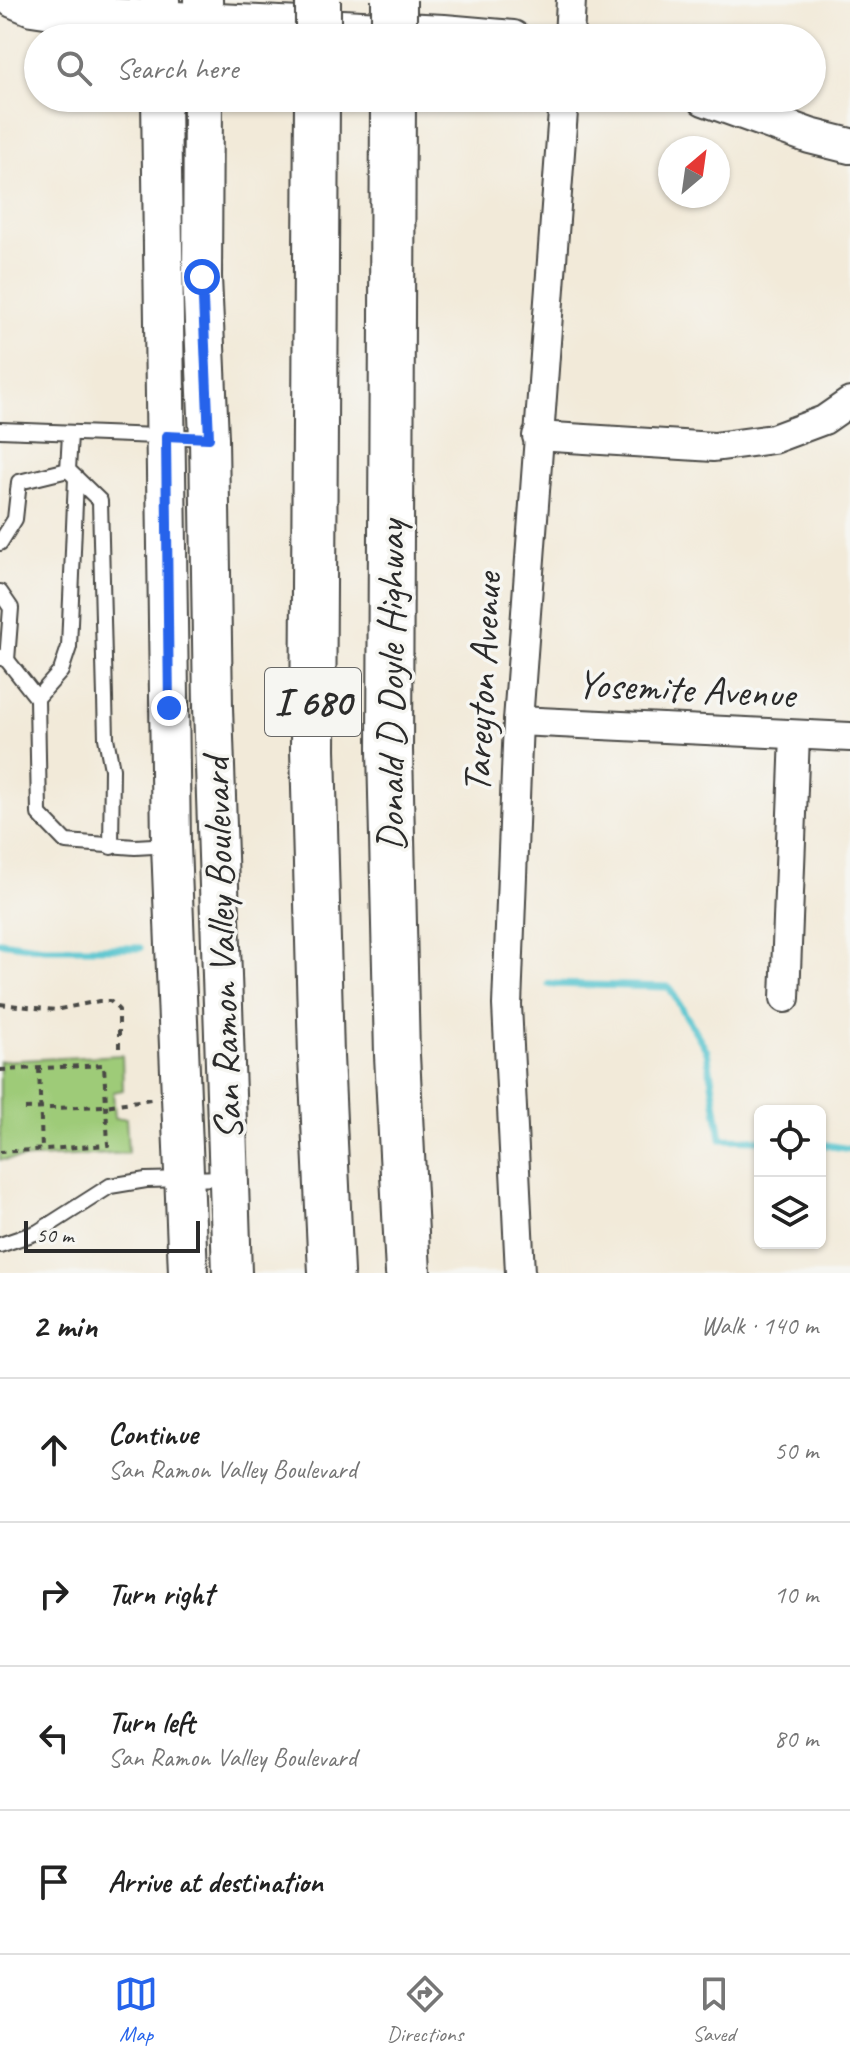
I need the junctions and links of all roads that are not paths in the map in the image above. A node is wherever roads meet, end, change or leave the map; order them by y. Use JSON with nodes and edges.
{"nodes":[{"id":1,"x":13,"y":0,"type":"edge"},
{"id":2,"x":318,"y":0,"type":"edge"},
{"id":3,"x":394,"y":0,"type":"edge"},
{"id":4,"x":571,"y":0,"type":"edge"},
{"id":5,"x":160,"y":18,"type":"edge"},
{"id":6,"x":204,"y":19,"type":"edge"},
{"id":7,"x":296,"y":24,"type":"edge"},
{"id":8,"x":318,"y":24,"type":"edge"},
{"id":9,"x":394,"y":24,"type":"edge"},
{"id":10,"x":570,"y":24,"type":"edge"},
{"id":11,"x":161,"y":112,"type":"edge"},
{"id":12,"x":203,"y":112,"type":"edge"},
{"id":13,"x":563,"y":112,"type":"edge"},
{"id":14,"x":743,"y":112,"type":"edge"},
{"id":15,"x":317,"y":114,"type":"edge"},
{"id":16,"x":393,"y":115,"type":"edge"},
{"id":17,"x":850,"y":146,"type":"edge"},
{"id":18,"x":850,"y":402,"type":"edge"},
{"id":19,"x":0,"y":430,"type":"edge"},
{"id":20,"x":70,"y":434,"type":"junction"},
{"id":21,"x":166,"y":436,"type":"junction"},
{"id":22,"x":537,"y":436,"type":"junction"},
{"id":23,"x":209,"y":438,"type":"junction"},
{"id":24,"x":72,"y":474,"type":"junction"},
{"id":25,"x":0,"y":543,"type":"edge"},
{"id":26,"x":0,"y":592,"type":"edge"},
{"id":27,"x":4,"y":659,"type":"edge"},
{"id":28,"x":37,"y":698,"type":"junction"},
{"id":29,"x":518,"y":721,"type":"junction"},
{"id":30,"x":795,"y":735,"type":"junction"},
{"id":31,"x":850,"y":737,"type":"edge"},
{"id":32,"x":171,"y":845,"type":"junction"},
{"id":33,"x":111,"y":847,"type":"junction"},
{"id":34,"x":785,"y":998,"type":"dead end"},
{"id":35,"x":185,"y":1178,"type":"junction"},
{"id":36,"x":230,"y":1178,"type":"junction"},
{"id":37,"x":0,"y":1245,"type":"edge"},
{"id":38,"x":188,"y":1273,"type":"edge"},
{"id":39,"x":232,"y":1273,"type":"edge"},
{"id":40,"x":331,"y":1273,"type":"edge"},
{"id":41,"x":408,"y":1273,"type":"edge"},
{"id":42,"x":520,"y":1273,"type":"edge"}],
"edges":[{"from":1,"to":5,"type":"street"},
{"from":2,"to":8,"type":"highway","bridge":true},
{"from":3,"to":9,"type":"highway","bridge":true},
{"from":4,"to":10,"type":"street"},
{"from":5,"to":6,"type":"street"},
{"from":6,"to":7,"type":"street"},
{"from":11,"to":21,"type":"main road","name":"San Ramon Valley Boulevard"},
{"from":12,"to":23,"type":"main road","name":"San Ramon Valley Boulevard"},
{"from":13,"to":22,"type":"street","name":"Tareyton Avenue"},
{"from":14,"to":17,"type":"street"},
{"from":15,"to":40,"type":"highway","name":"Donald D Doyle Highway","number":"I 680"},
{"from":16,"to":41,"type":"highway","name":"Donald D Doyle Highway","number":"I 680"},
{"from":18,"to":22,"type":"street"},
{"from":19,"to":20,"type":"lane"},
{"from":20,"to":21,"type":"lane"},
{"from":20,"to":24,"type":"lane"},
{"from":21,"to":23,"type":"lane"},
{"from":21,"to":32,"type":"main road","name":"San Ramon Valley Boulevard"},
{"from":22,"to":29,"type":"street","name":"Tareyton Avenue"},
{"from":23,"to":36,"type":"main road","name":"San Ramon Valley Boulevard"},
{"from":24,"to":25,"type":"lane"},
{"from":24,"to":28,"type":"lane"},
{"from":24,"to":33,"type":"lane"},
{"from":26,"to":27,"type":"lane"},
{"from":27,"to":28,"type":"lane"},
{"from":28,"to":33,"type":"lane"},
{"from":29,"to":30,"type":"street","name":"Yosemite Avenue"},
{"from":29,"to":42,"type":"street","name":"Tareyton Avenue"},
{"from":30,"to":31,"type":"street","name":"Yosemite Avenue"},
{"from":30,"to":34,"type":"street"},
{"from":32,"to":33,"type":"lane"},
{"from":32,"to":35,"type":"main road","name":"San Ramon Valley Boulevard"},
{"from":35,"to":36,"type":"lane"},
{"from":35,"to":37,"type":"lane"},
{"from":35,"to":38,"type":"main road","name":"San Ramon Valley Boulevard"},
{"from":36,"to":39,"type":"main road","name":"San Ramon Valley Boulevard"}]}
